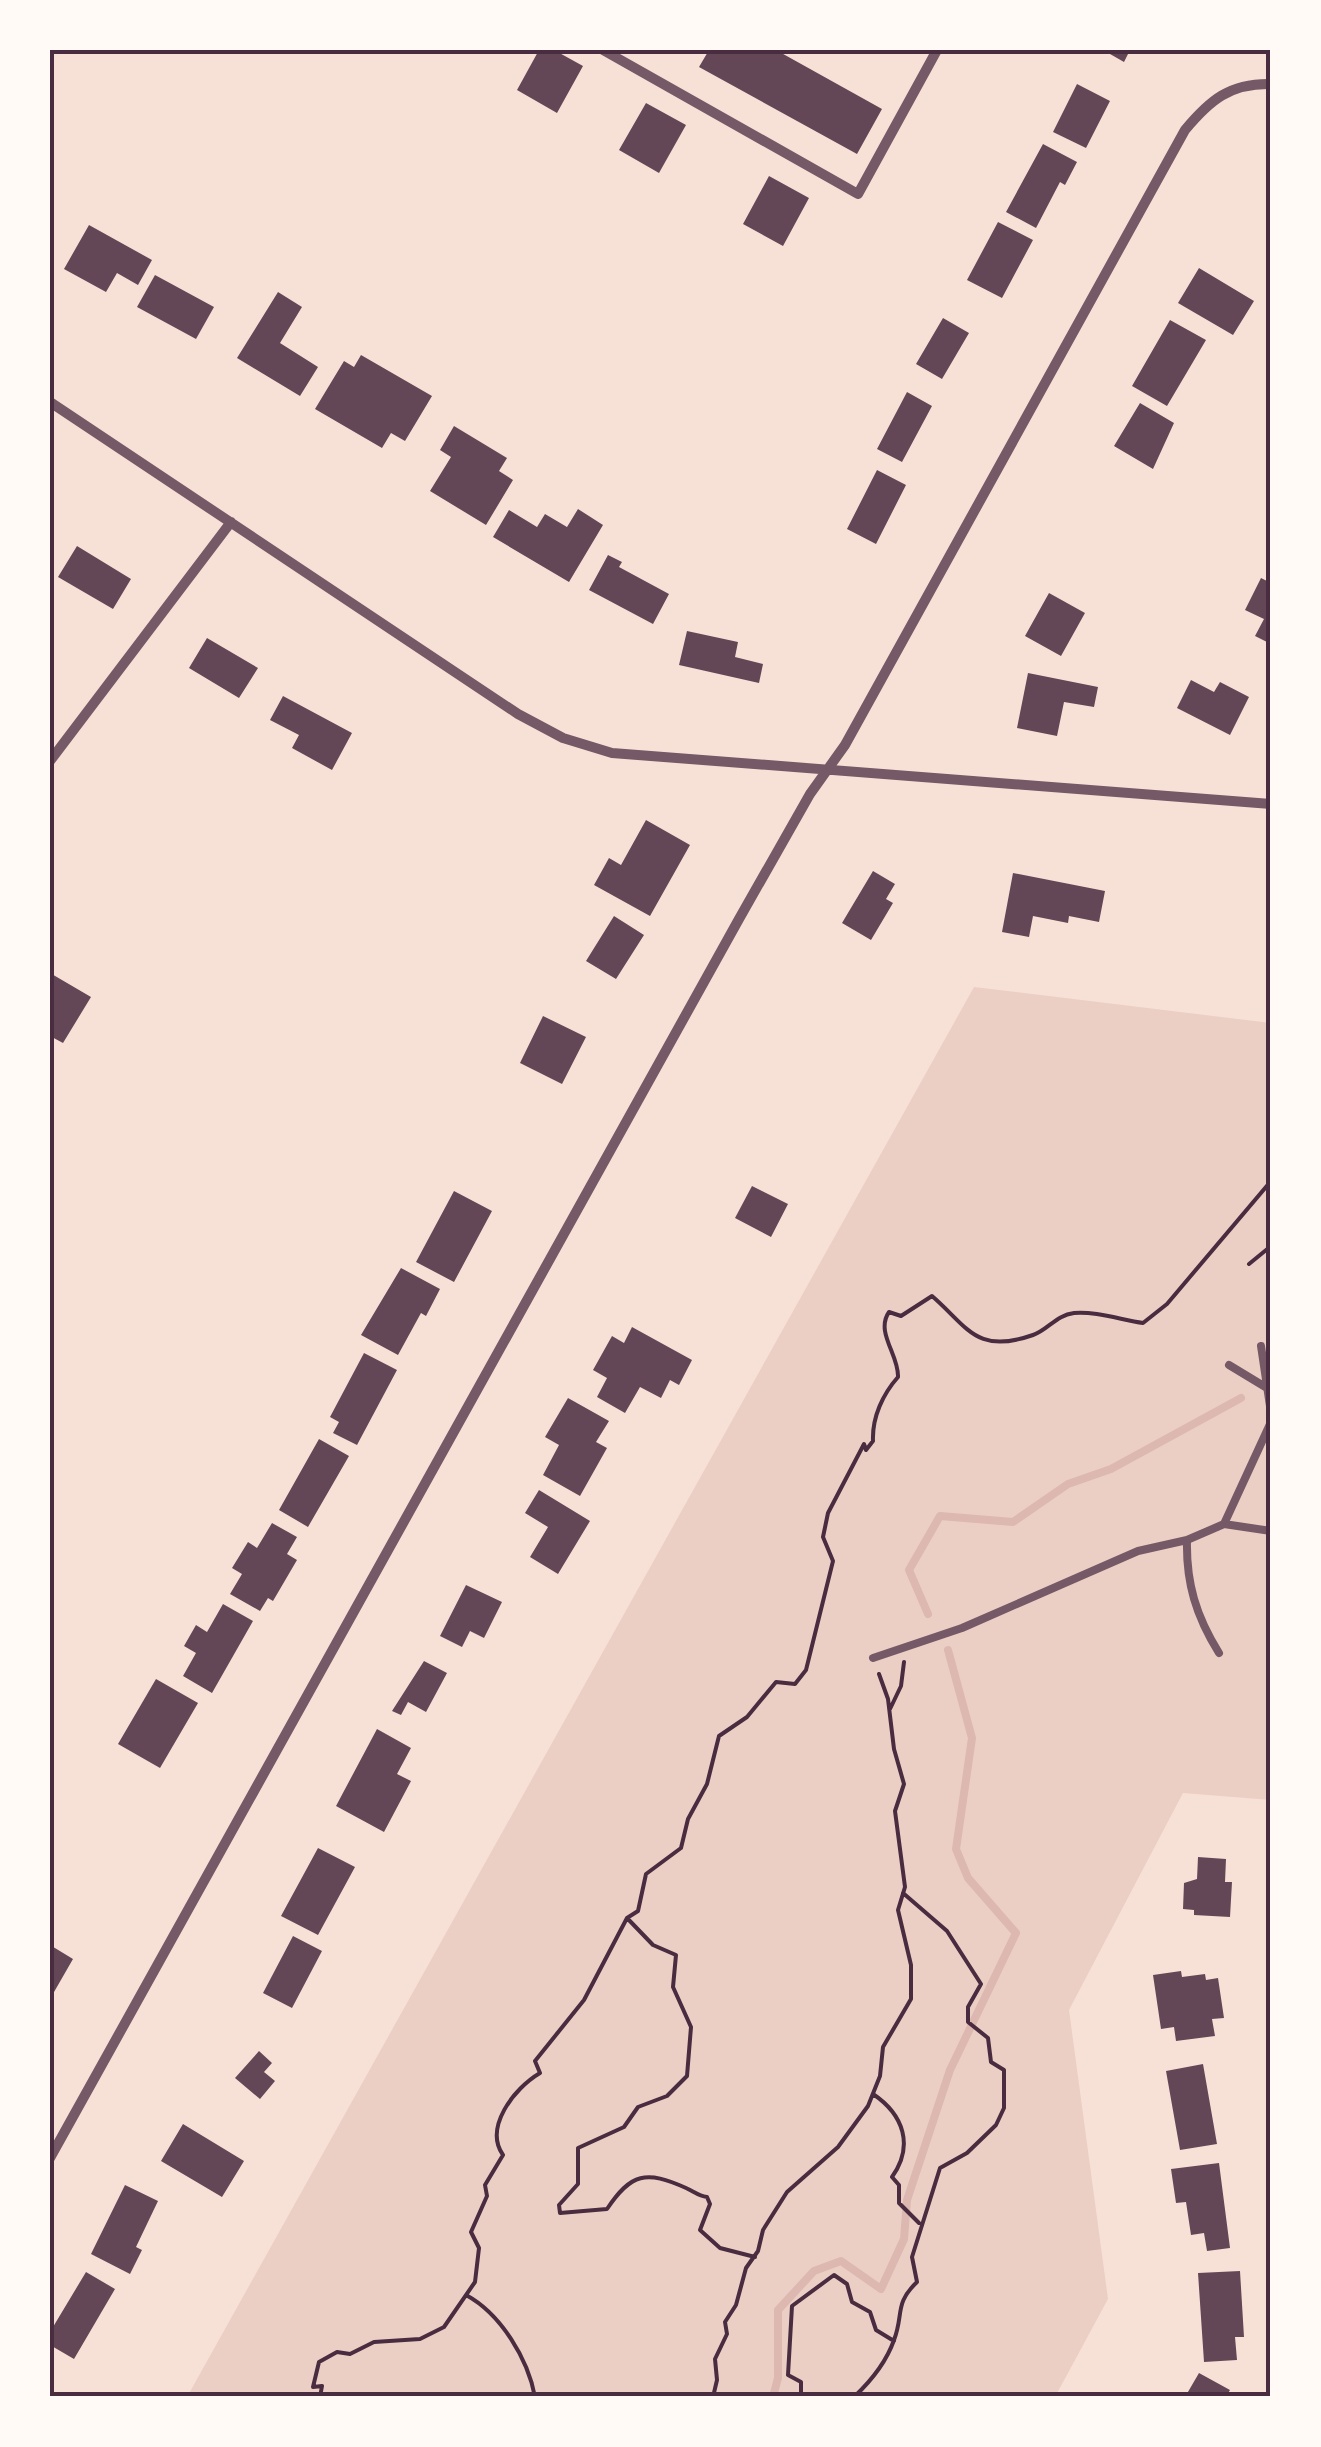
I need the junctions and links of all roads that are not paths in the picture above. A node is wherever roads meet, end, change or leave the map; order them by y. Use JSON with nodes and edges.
{"nodes":[{"id":1,"x":604,"y":50,"type":"edge"},
{"id":2,"x":937,"y":50,"type":"edge"},
{"id":3,"x":1271,"y":84,"type":"edge"},
{"id":4,"x":50,"y":402,"type":"edge"},
{"id":5,"x":232,"y":522,"type":"junction"},
{"id":6,"x":50,"y":761,"type":"edge"},
{"id":7,"x":827,"y":771,"type":"junction"},
{"id":8,"x":1271,"y":804,"type":"edge"},
{"id":9,"x":1261,"y":1346,"type":"dead end"},
{"id":10,"x":1229,"y":1365,"type":"dead end"},
{"id":11,"x":1267,"y":1388,"type":"junction"},
{"id":12,"x":1271,"y":1414,"type":"edge"},
{"id":13,"x":1271,"y":1422,"type":"edge"},
{"id":14,"x":1224,"y":1524,"type":"junction"},
{"id":15,"x":1271,"y":1530,"type":"edge"},
{"id":16,"x":1187,"y":1540,"type":"junction"},
{"id":17,"x":1219,"y":1653,"type":"dead end"},
{"id":18,"x":873,"y":1658,"type":"road end"},
{"id":19,"x":50,"y":2158,"type":"edge"}],
"edges":[{"from":1,"to":2,"type":"street"},
{"from":3,"to":7,"type":"street"},
{"from":4,"to":5,"type":"street"},
{"from":5,"to":6,"type":"street"},
{"from":5,"to":7,"type":"street"},
{"from":7,"to":8,"type":"street"},
{"from":7,"to":19,"type":"street"},
{"from":9,"to":11,"type":"lane"},
{"from":10,"to":11,"type":"lane"},
{"from":11,"to":12,"type":"lane"},
{"from":13,"to":14,"type":"lane"},
{"from":14,"to":15,"type":"lane"},
{"from":14,"to":16,"type":"lane"},
{"from":16,"to":17,"type":"lane"},
{"from":16,"to":18,"type":"lane"}]}
